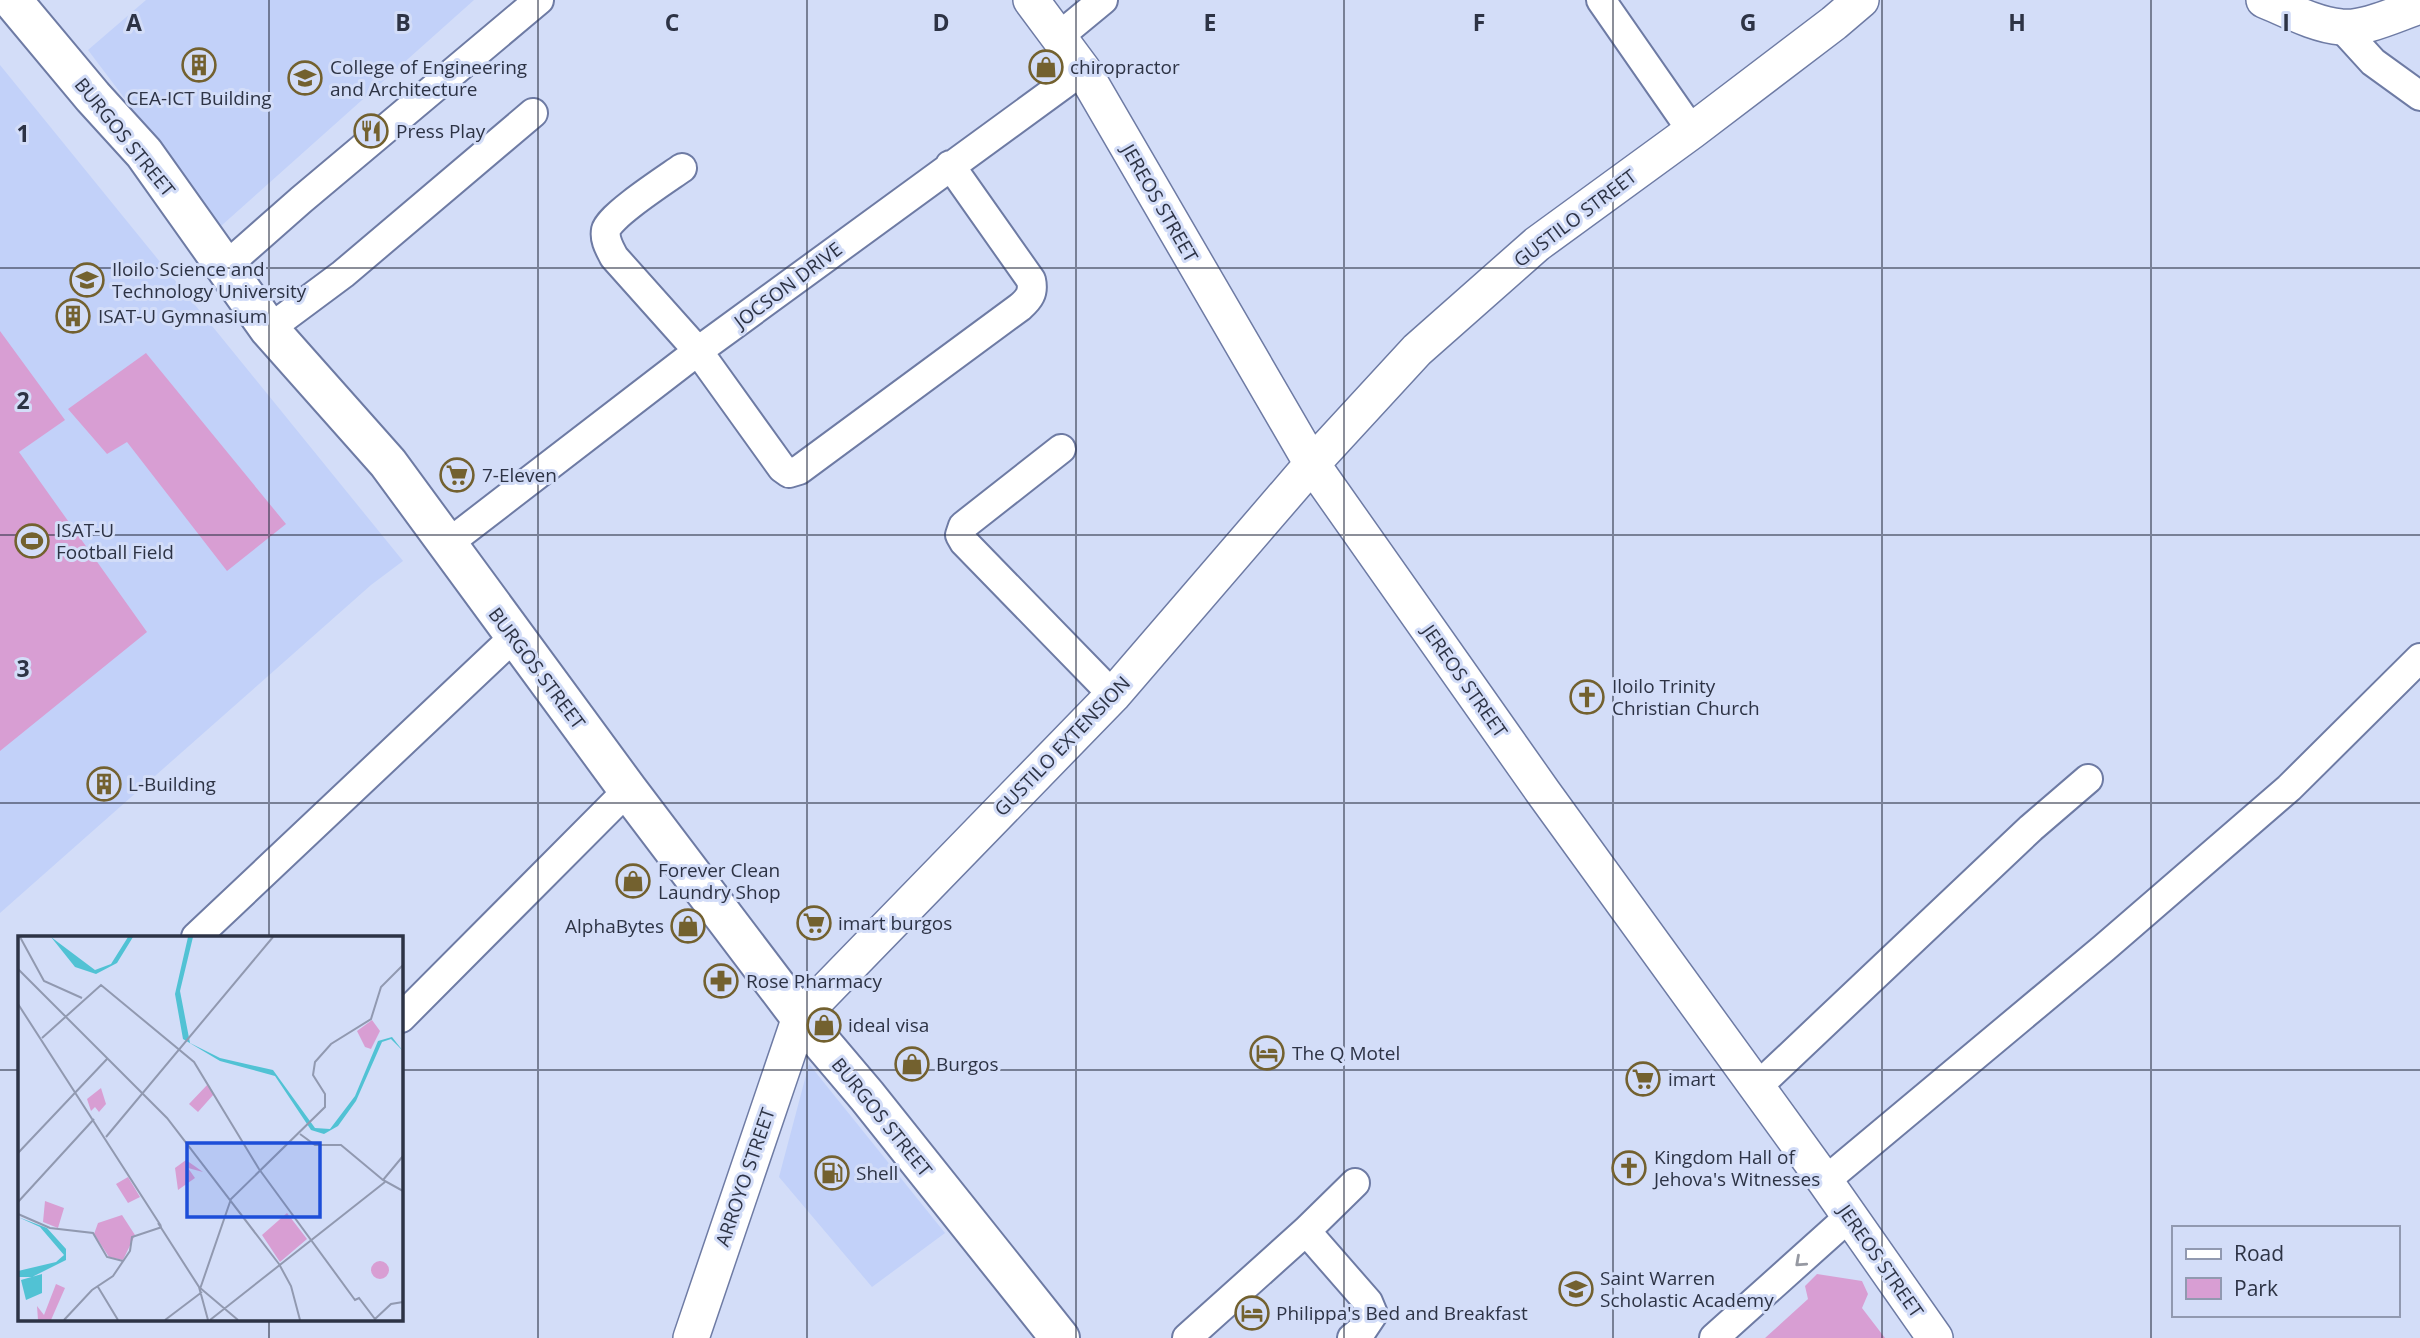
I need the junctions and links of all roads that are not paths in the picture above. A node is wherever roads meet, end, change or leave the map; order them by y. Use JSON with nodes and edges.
{"nodes":[{"id":1,"x":12,"y":0,"type":"edge"},
{"id":2,"x":539,"y":0,"type":"edge"},
{"id":3,"x":1031,"y":0,"type":"edge"},
{"id":4,"x":1103,"y":0,"type":"edge"},
{"id":5,"x":1601,"y":0,"type":"edge"},
{"id":6,"x":1861,"y":0,"type":"edge"},
{"id":7,"x":2264,"y":0,"type":"edge"},
{"id":8,"x":2420,"y":6,"type":"edge"},
{"id":9,"x":2342,"y":28,"type":"junction"},
{"id":10,"x":1057,"y":38,"type":"junction"},
{"id":11,"x":1083,"y":70,"type":"junction"},
{"id":12,"x":2420,"y":96,"type":"edge"},
{"id":13,"x":533,"y":113,"type":"dead end"},
{"id":14,"x":1692,"y":131,"type":"junction"},
{"id":15,"x":950,"y":165,"type":"junction"},
{"id":16,"x":682,"y":168,"type":"dead end"},
{"id":17,"x":225,"y":267,"type":"junction"},
{"id":18,"x":269,"y":328,"type":"junction"},
{"id":19,"x":698,"y":351,"type":"junction"},
{"id":20,"x":1061,"y":449,"type":"dead end"},
{"id":21,"x":1312,"y":464,"type":"junction"},
{"id":22,"x":446,"y":545,"type":"junction"},
{"id":23,"x":514,"y":637,"type":"junction"},
{"id":24,"x":2420,"y":658,"type":"edge"},
{"id":25,"x":1114,"y":695,"type":"junction"},
{"id":26,"x":2088,"y":779,"type":"dead end"},
{"id":27,"x":628,"y":790,"type":"junction"},
{"id":28,"x":197,"y":936,"type":"edge"},
{"id":29,"x":402,"y":1017,"type":"edge"},
{"id":30,"x":800,"y":1017,"type":"junction"},
{"id":31,"x":1757,"y":1087,"type":"junction"},
{"id":32,"x":1825,"y":1181,"type":"junction"},
{"id":33,"x":1355,"y":1182,"type":"dead end"},
{"id":34,"x":1850,"y":1216,"type":"junction"},
{"id":35,"x":1306,"y":1231,"type":"junction"},
{"id":36,"x":691,"y":1338,"type":"edge"},
{"id":37,"x":1060,"y":1338,"type":"edge"},
{"id":38,"x":1187,"y":1338,"type":"edge"},
{"id":39,"x":1352,"y":1338,"type":"edge"},
{"id":40,"x":1714,"y":1338,"type":"edge"},
{"id":41,"x":1935,"y":1338,"type":"edge"}],
"edges":[{"from":1,"to":17,"type":"main road","name":"BURGOS STREET"},
{"from":2,"to":17,"type":"street"},
{"from":3,"to":10,"type":"street","name":"JEREOS STREET"},
{"from":4,"to":10,"type":"street"},
{"from":5,"to":14,"type":"street"},
{"from":6,"to":14,"type":"street","name":"GUSTILO STREET"},
{"from":7,"to":9,"type":"street"},
{"from":8,"to":9,"type":"street"},
{"from":9,"to":12,"type":"street"},
{"from":10,"to":11,"type":"street","name":"JEREOS STREET"},
{"from":11,"to":15,"type":"street","name":"JOCSON DRIVE"},
{"from":11,"to":21,"type":"street","name":"JEREOS STREET"},
{"from":13,"to":18,"type":"street"},
{"from":14,"to":21,"type":"street","name":"GUSTILO STREET"},
{"from":15,"to":19,"type":"street","name":"JOCSON DRIVE"},
{"from":15,"to":19,"type":"street"},
{"from":16,"to":19,"type":"street"},
{"from":17,"to":18,"type":"main road","name":"BURGOS STREET"},
{"from":18,"to":22,"type":"main road","name":"BURGOS STREET"},
{"from":19,"to":22,"type":"street","name":"JOCSON DRIVE"},
{"from":20,"to":25,"type":"street"},
{"from":21,"to":25,"type":"street","name":"GUSTILO EXTENSION"},
{"from":21,"to":31,"type":"street","name":"JEREOS STREET"},
{"from":22,"to":23,"type":"main road","name":"BURGOS STREET"},
{"from":23,"to":27,"type":"main road","name":"BURGOS STREET"},
{"from":23,"to":28,"type":"street"},
{"from":24,"to":32,"type":"street"},
{"from":25,"to":30,"type":"street","name":"GUSTILO EXTENSION"},
{"from":26,"to":31,"type":"street"},
{"from":27,"to":29,"type":"street"},
{"from":27,"to":30,"type":"main road","name":"BURGOS STREET"},
{"from":30,"to":36,"type":"street","name":"ARROYO STREET"},
{"from":30,"to":37,"type":"main road","name":"BURGOS STREET"},
{"from":31,"to":32,"type":"street","name":"JEREOS STREET"},
{"from":32,"to":34,"type":"street","name":"JEREOS STREET"},
{"from":33,"to":35,"type":"street"},
{"from":34,"to":40,"type":"street","one_way":true},
{"from":34,"to":41,"type":"street","name":"JEREOS STREET"},
{"from":35,"to":38,"type":"street"},
{"from":35,"to":39,"type":"street"}]}
